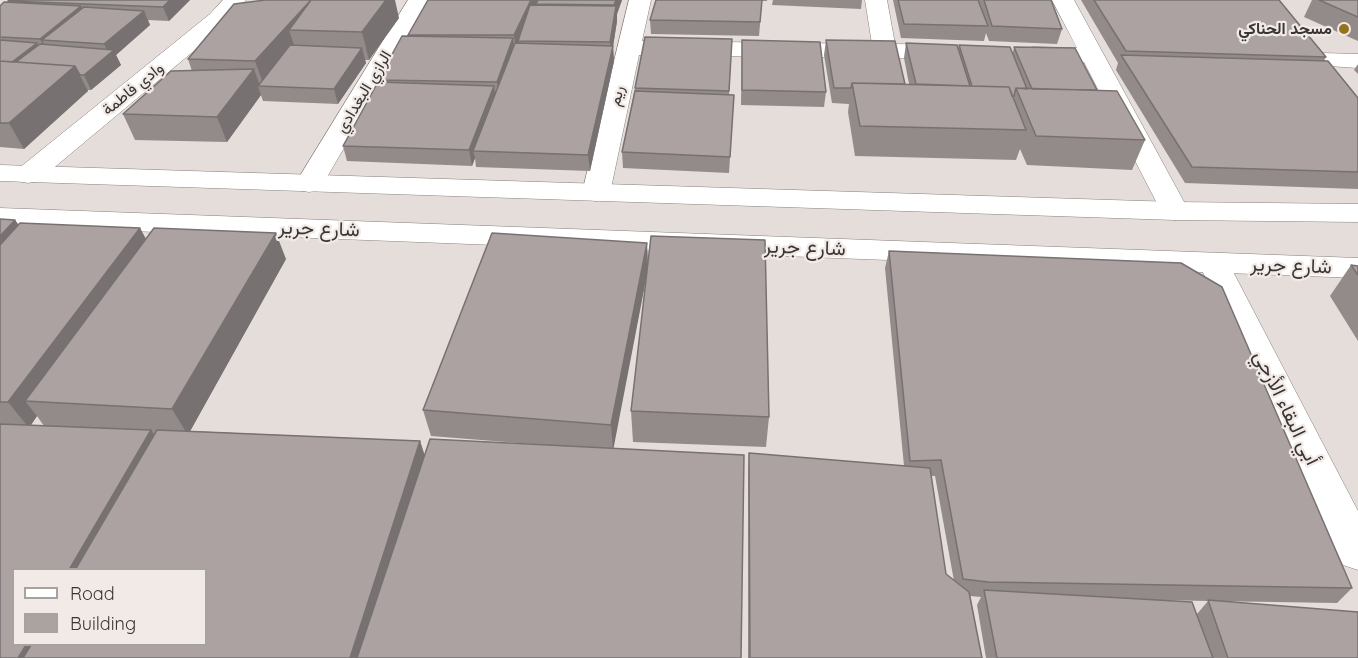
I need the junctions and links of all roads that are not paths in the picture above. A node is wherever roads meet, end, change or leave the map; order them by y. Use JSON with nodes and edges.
{"nodes":[{"id":1,"x":419,"y":0,"type":"edge"},
{"id":2,"x":640,"y":0,"type":"edge"},
{"id":3,"x":876,"y":0,"type":"edge"},
{"id":4,"x":1063,"y":0,"type":"edge"},
{"id":5,"x":244,"y":7,"type":"edge"},
{"id":6,"x":628,"y":48,"type":"junction"},
{"id":7,"x":885,"y":51,"type":"junction"},
{"id":8,"x":966,"y":52,"type":"edge"},
{"id":9,"x":1013,"y":53,"type":"edge"},
{"id":10,"x":1094,"y":55,"type":"junction"},
{"id":11,"x":1358,"y":61,"type":"edge"},
{"id":12,"x":1344,"y":86,"type":"edge"},
{"id":13,"x":0,"y":173,"type":"edge"},
{"id":14,"x":28,"y":175,"type":"junction"},
{"id":15,"x":309,"y":184,"type":"junction"},
{"id":16,"x":596,"y":193,"type":"junction"},
{"id":17,"x":1175,"y":211,"type":"junction"},
{"id":18,"x":1358,"y":213,"type":"edge"},
{"id":19,"x":0,"y":217,"type":"edge"},
{"id":20,"x":1214,"y":264,"type":"junction"},
{"id":21,"x":1358,"y":268,"type":"edge"},
{"id":22,"x":1354,"y":535,"type":"edge"}],
"edges":[{"from":1,"to":15,"type":"street","name":"الرازي البغدادي"},
{"from":2,"to":6,"type":"street","name":"ريم"},
{"from":3,"to":7,"type":"street"},
{"from":4,"to":10,"type":"street"},
{"from":5,"to":14,"type":"street","name":"وادي فاطمة"},
{"from":6,"to":7,"type":"street"},
{"from":6,"to":16,"type":"street","name":"ريم"},
{"from":7,"to":8,"type":"street"},
{"from":9,"to":10,"type":"street"},
{"from":10,"to":17,"type":"street"},
{"from":11,"to":12,"type":"street"},
{"from":13,"to":14,"type":"street"},
{"from":14,"to":15,"type":"street"},
{"from":15,"to":16,"type":"street"},
{"from":16,"to":17,"type":"street"},
{"from":17,"to":18,"type":"street"},
{"from":19,"to":20,"type":"street","name":"شارع جرير"},
{"from":20,"to":21,"type":"street","name":"شارع جرير"},
{"from":20,"to":22,"type":"street","name":"أبي البقاء الأزجي"}]}
